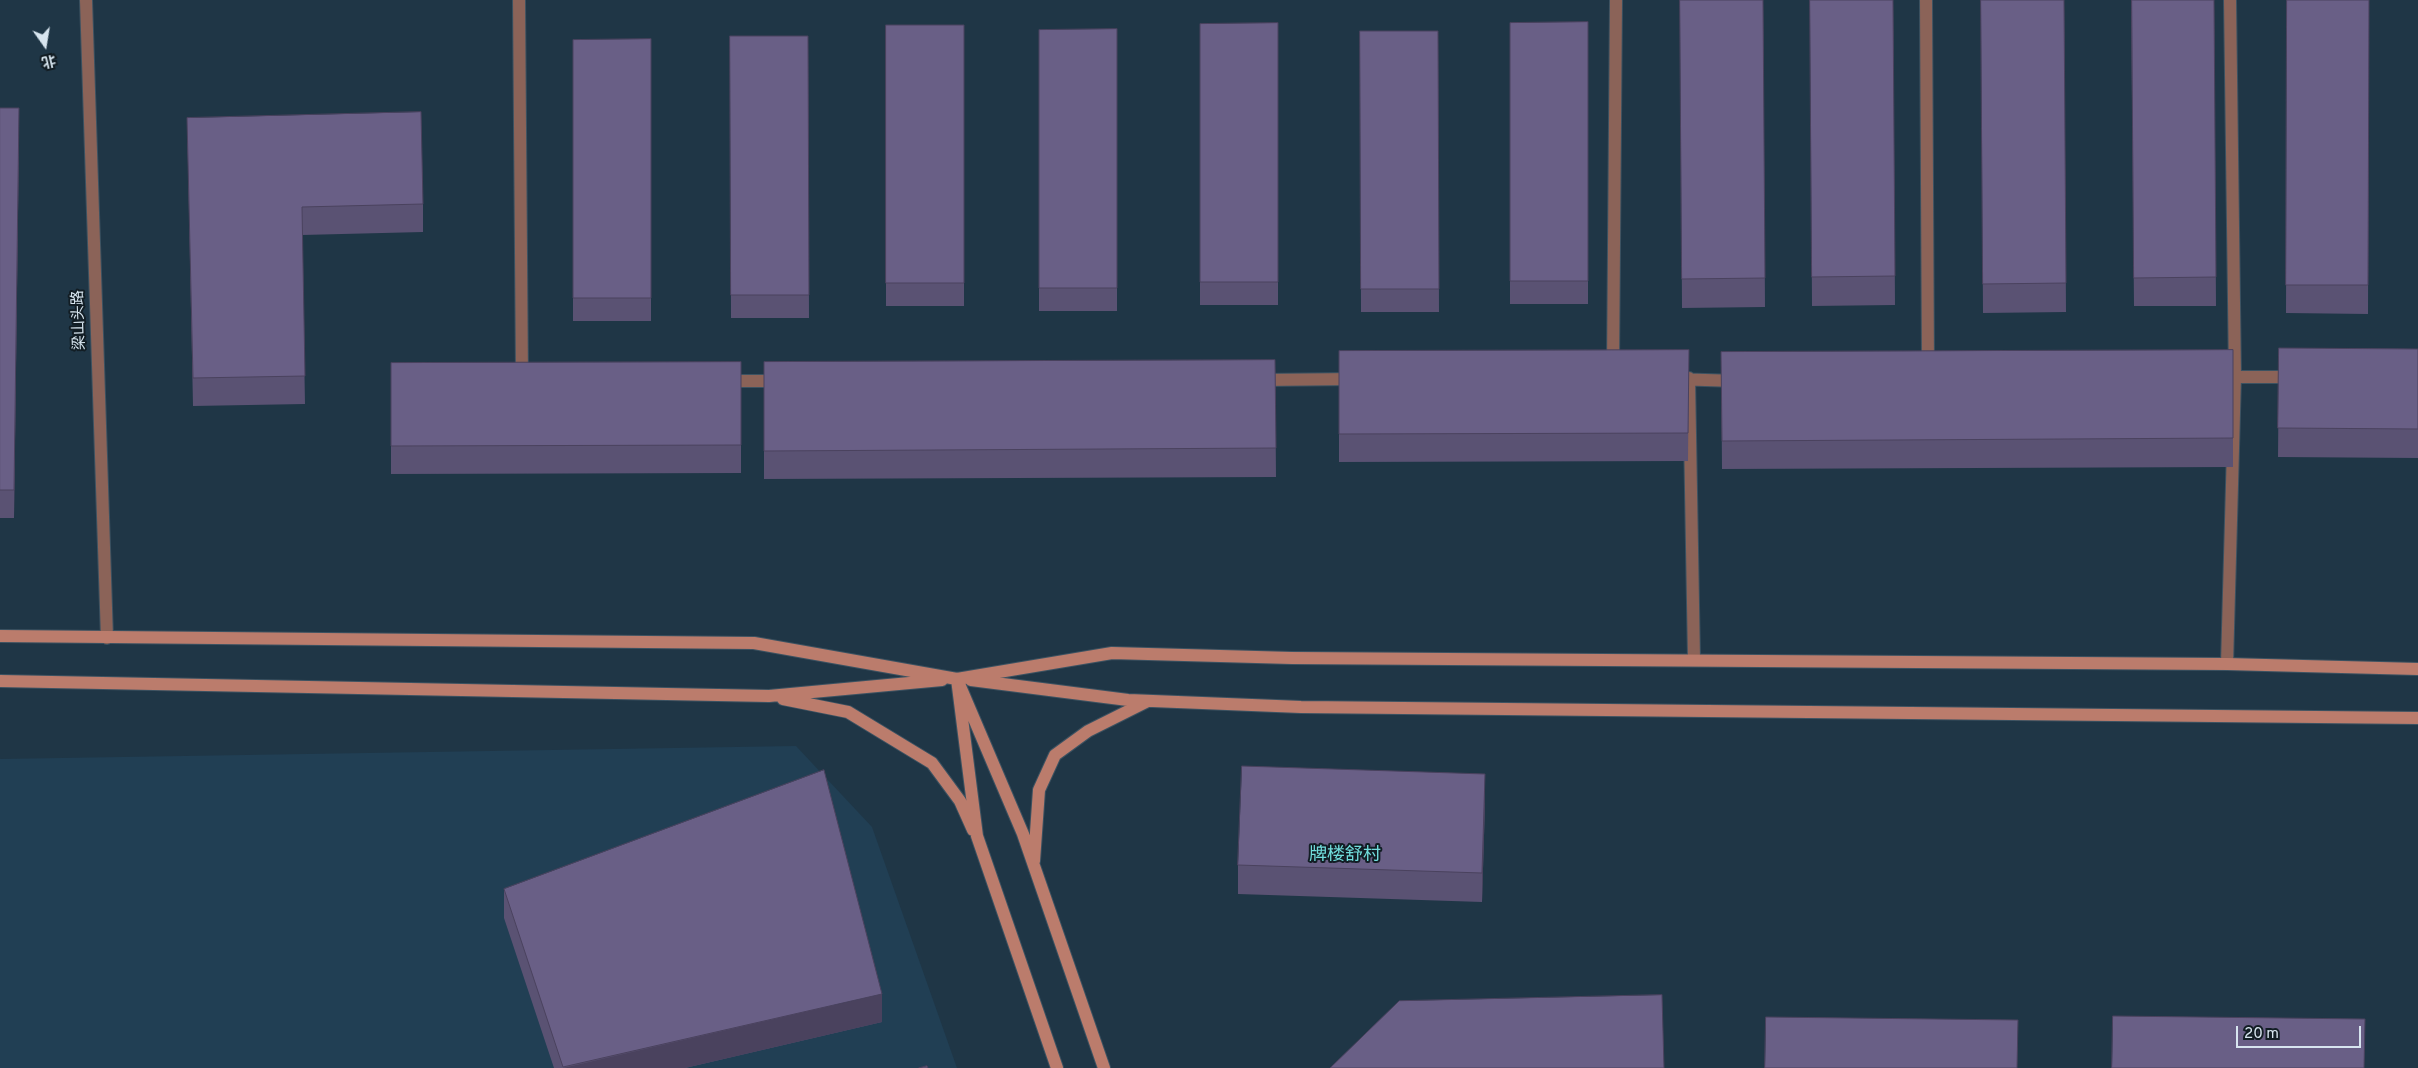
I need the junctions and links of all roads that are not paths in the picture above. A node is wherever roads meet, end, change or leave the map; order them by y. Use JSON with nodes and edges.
{"nodes":[{"id":1,"x":86,"y":0,"type":"edge"},
{"id":2,"x":519,"y":0,"type":"edge"},
{"id":3,"x":1616,"y":0,"type":"edge"},
{"id":4,"x":1926,"y":0,"type":"edge"},
{"id":5,"x":2230,"y":0,"type":"edge"},
{"id":6,"x":2205,"y":377,"type":"edge"},
{"id":7,"x":2234,"y":377,"type":"junction"},
{"id":8,"x":2309,"y":377,"type":"edge"},
{"id":9,"x":1689,"y":378,"type":"junction"},
{"id":10,"x":1928,"y":378,"type":"edge"},
{"id":11,"x":1368,"y":379,"type":"edge"},
{"id":12,"x":1613,"y":379,"type":"edge"},
{"id":13,"x":1660,"y":379,"type":"edge"},
{"id":14,"x":1249,"y":380,"type":"edge"},
{"id":15,"x":1751,"y":380,"type":"edge"},
{"id":16,"x":711,"y":381,"type":"edge"},
{"id":17,"x":791,"y":381,"type":"edge"},
{"id":18,"x":532,"y":382,"type":"edge"},
{"id":19,"x":0,"y":636,"type":"edge"},
{"id":20,"x":107,"y":638,"type":"junction"},
{"id":21,"x":1694,"y":660,"type":"junction"},
{"id":22,"x":2227,"y":664,"type":"junction"},
{"id":23,"x":2418,"y":669,"type":"edge"},
{"id":24,"x":957,"y":678,"type":"junction"},
{"id":25,"x":0,"y":681,"type":"edge"},
{"id":26,"x":769,"y":696,"type":"junction"},
{"id":27,"x":1147,"y":701,"type":"junction"},
{"id":28,"x":2418,"y":718,"type":"edge"},
{"id":29,"x":986,"y":859,"type":"junction"},
{"id":30,"x":1034,"y":866,"type":"junction"},
{"id":31,"x":1057,"y":1068,"type":"edge"},
{"id":32,"x":1104,"y":1068,"type":"edge"}],
"edges":[{"from":1,"to":20,"type":"street","name":"梁山头路"},
{"from":2,"to":18,"type":"street"},
{"from":3,"to":12,"type":"street"},
{"from":4,"to":10,"type":"street"},
{"from":5,"to":7,"type":"street"},
{"from":6,"to":7,"type":"street"},
{"from":7,"to":8,"type":"street"},
{"from":7,"to":22,"type":"street"},
{"from":9,"to":13,"type":"street"},
{"from":9,"to":15,"type":"street"},
{"from":9,"to":21,"type":"street"},
{"from":11,"to":14,"type":"street"},
{"from":16,"to":17,"type":"street"},
{"from":19,"to":20,"type":"main road"},
{"from":20,"to":24,"type":"main road"},
{"from":21,"to":22,"type":"main road"},
{"from":21,"to":24,"type":"main road"},
{"from":22,"to":23,"type":"main road"},
{"from":24,"to":26,"type":"main road"},
{"from":24,"to":27,"type":"main road"},
{"from":24,"to":29,"type":"main road"},
{"from":24,"to":30,"type":"main road"},
{"from":25,"to":26,"type":"main road"},
{"from":26,"to":29,"type":"main road"},
{"from":27,"to":28,"type":"main road"},
{"from":27,"to":30,"type":"main road"},
{"from":29,"to":31,"type":"main road"},
{"from":30,"to":32,"type":"main road"}]}
